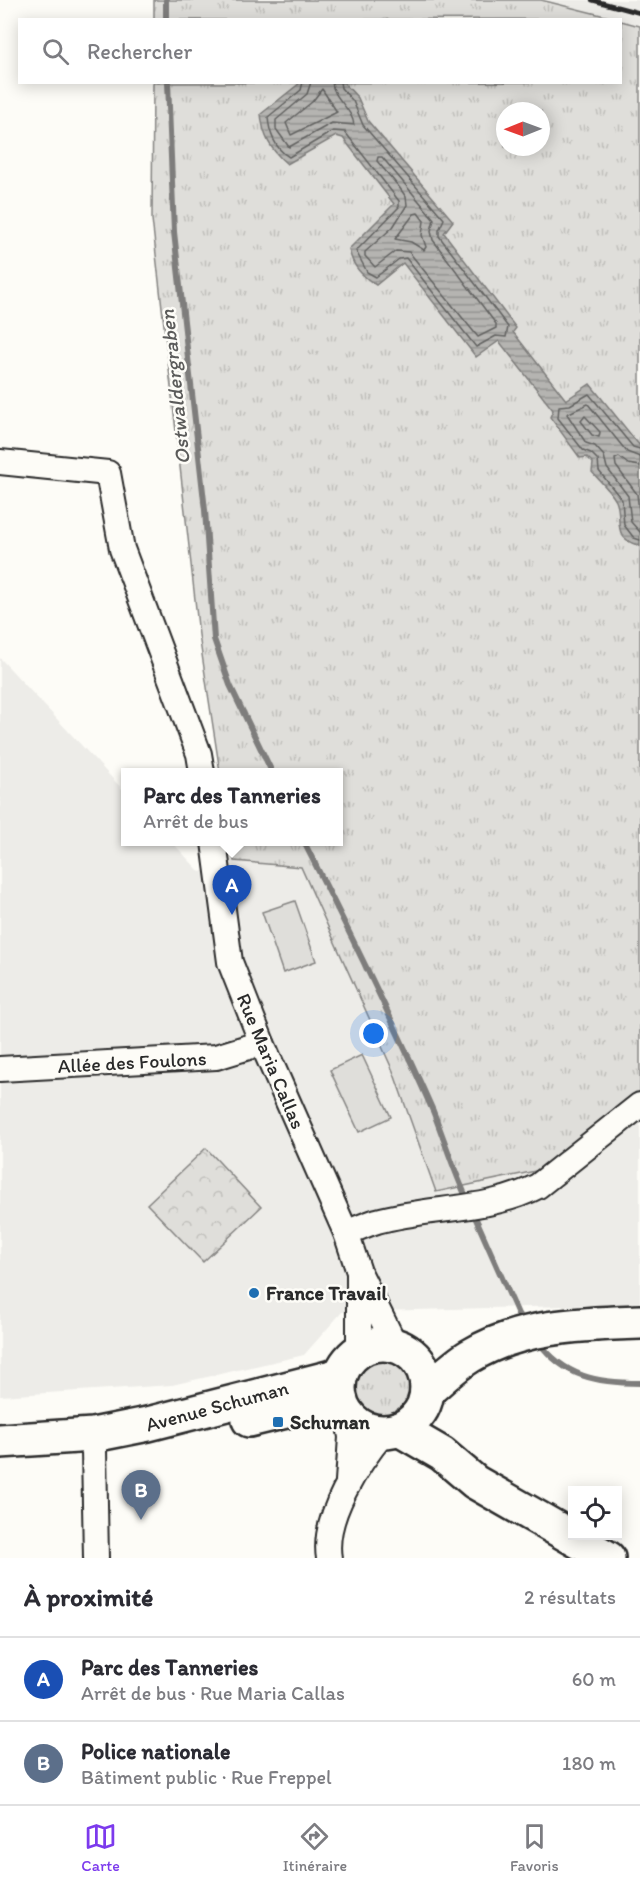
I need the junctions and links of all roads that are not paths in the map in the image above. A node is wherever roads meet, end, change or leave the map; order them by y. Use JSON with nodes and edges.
{"nodes":[{"id":1,"x":0,"y":462,"type":"edge"},
{"id":2,"x":201,"y":768,"type":"edge"},
{"id":3,"x":215,"y":846,"type":"edge"},
{"id":4,"x":262,"y":1043,"type":"junction"},
{"id":5,"x":0,"y":1069,"type":"edge"},
{"id":6,"x":640,"y":1105,"type":"edge"},
{"id":7,"x":346,"y":1233,"type":"junction"},
{"id":8,"x":359,"y":1272,"type":"junction"},
{"id":9,"x":640,"y":1322,"type":"edge"},
{"id":10,"x":403,"y":1349,"type":"junction"},
{"id":11,"x":470,"y":1355,"type":"junction"},
{"id":12,"x":347,"y":1386,"type":"junction"},
{"id":13,"x":425,"y":1399,"type":"junction"},
{"id":14,"x":391,"y":1431,"type":"junction"},
{"id":15,"x":0,"y":1441,"type":"edge"},
{"id":16,"x":93,"y":1442,"type":"junction"},
{"id":17,"x":442,"y":1454,"type":"junction"},
{"id":18,"x":0,"y":1459,"type":"edge"},
{"id":19,"x":348,"y":1484,"type":"junction"},
{"id":20,"x":96,"y":1558,"type":"edge"},
{"id":21,"x":329,"y":1558,"type":"edge"},
{"id":22,"x":608,"y":1558,"type":"edge"}],
"edges":[{"from":1,"to":2,"type":"street"},
{"from":3,"to":4,"type":"street","name":"Rue Maria Callas"},
{"from":4,"to":5,"type":"street","name":"Allée des Foulons"},
{"from":4,"to":7,"type":"street","name":"Rue Maria Callas"},
{"from":6,"to":7,"type":"street"},
{"from":7,"to":8,"type":"street","name":"Rue Maria Callas"},
{"from":8,"to":10,"type":"street","name":"Rue Maria Callas"},
{"from":8,"to":12,"type":"street","name":"Rue Maria Callas"},
{"from":9,"to":11,"type":"street"},
{"from":10,"to":11,"type":"street"},
{"from":10,"to":12,"type":"street"},
{"from":10,"to":13,"type":"street"},
{"from":11,"to":13,"type":"street"},
{"from":12,"to":14,"type":"street"},
{"from":12,"to":16,"type":"street","name":"Avenue Schuman"},
{"from":12,"to":19,"type":"street","name":"Rue Maria Callas"},
{"from":13,"to":14,"type":"street"},
{"from":13,"to":17,"type":"street"},
{"from":14,"to":17,"type":"street"},
{"from":14,"to":19,"type":"street"},
{"from":15,"to":16,"type":"street","name":"Avenue Schuman"},
{"from":16,"to":18,"type":"street","name":"Avenue Schuman"},
{"from":16,"to":20,"type":"street"},
{"from":17,"to":22,"type":"street"},
{"from":19,"to":21,"type":"street"}]}
